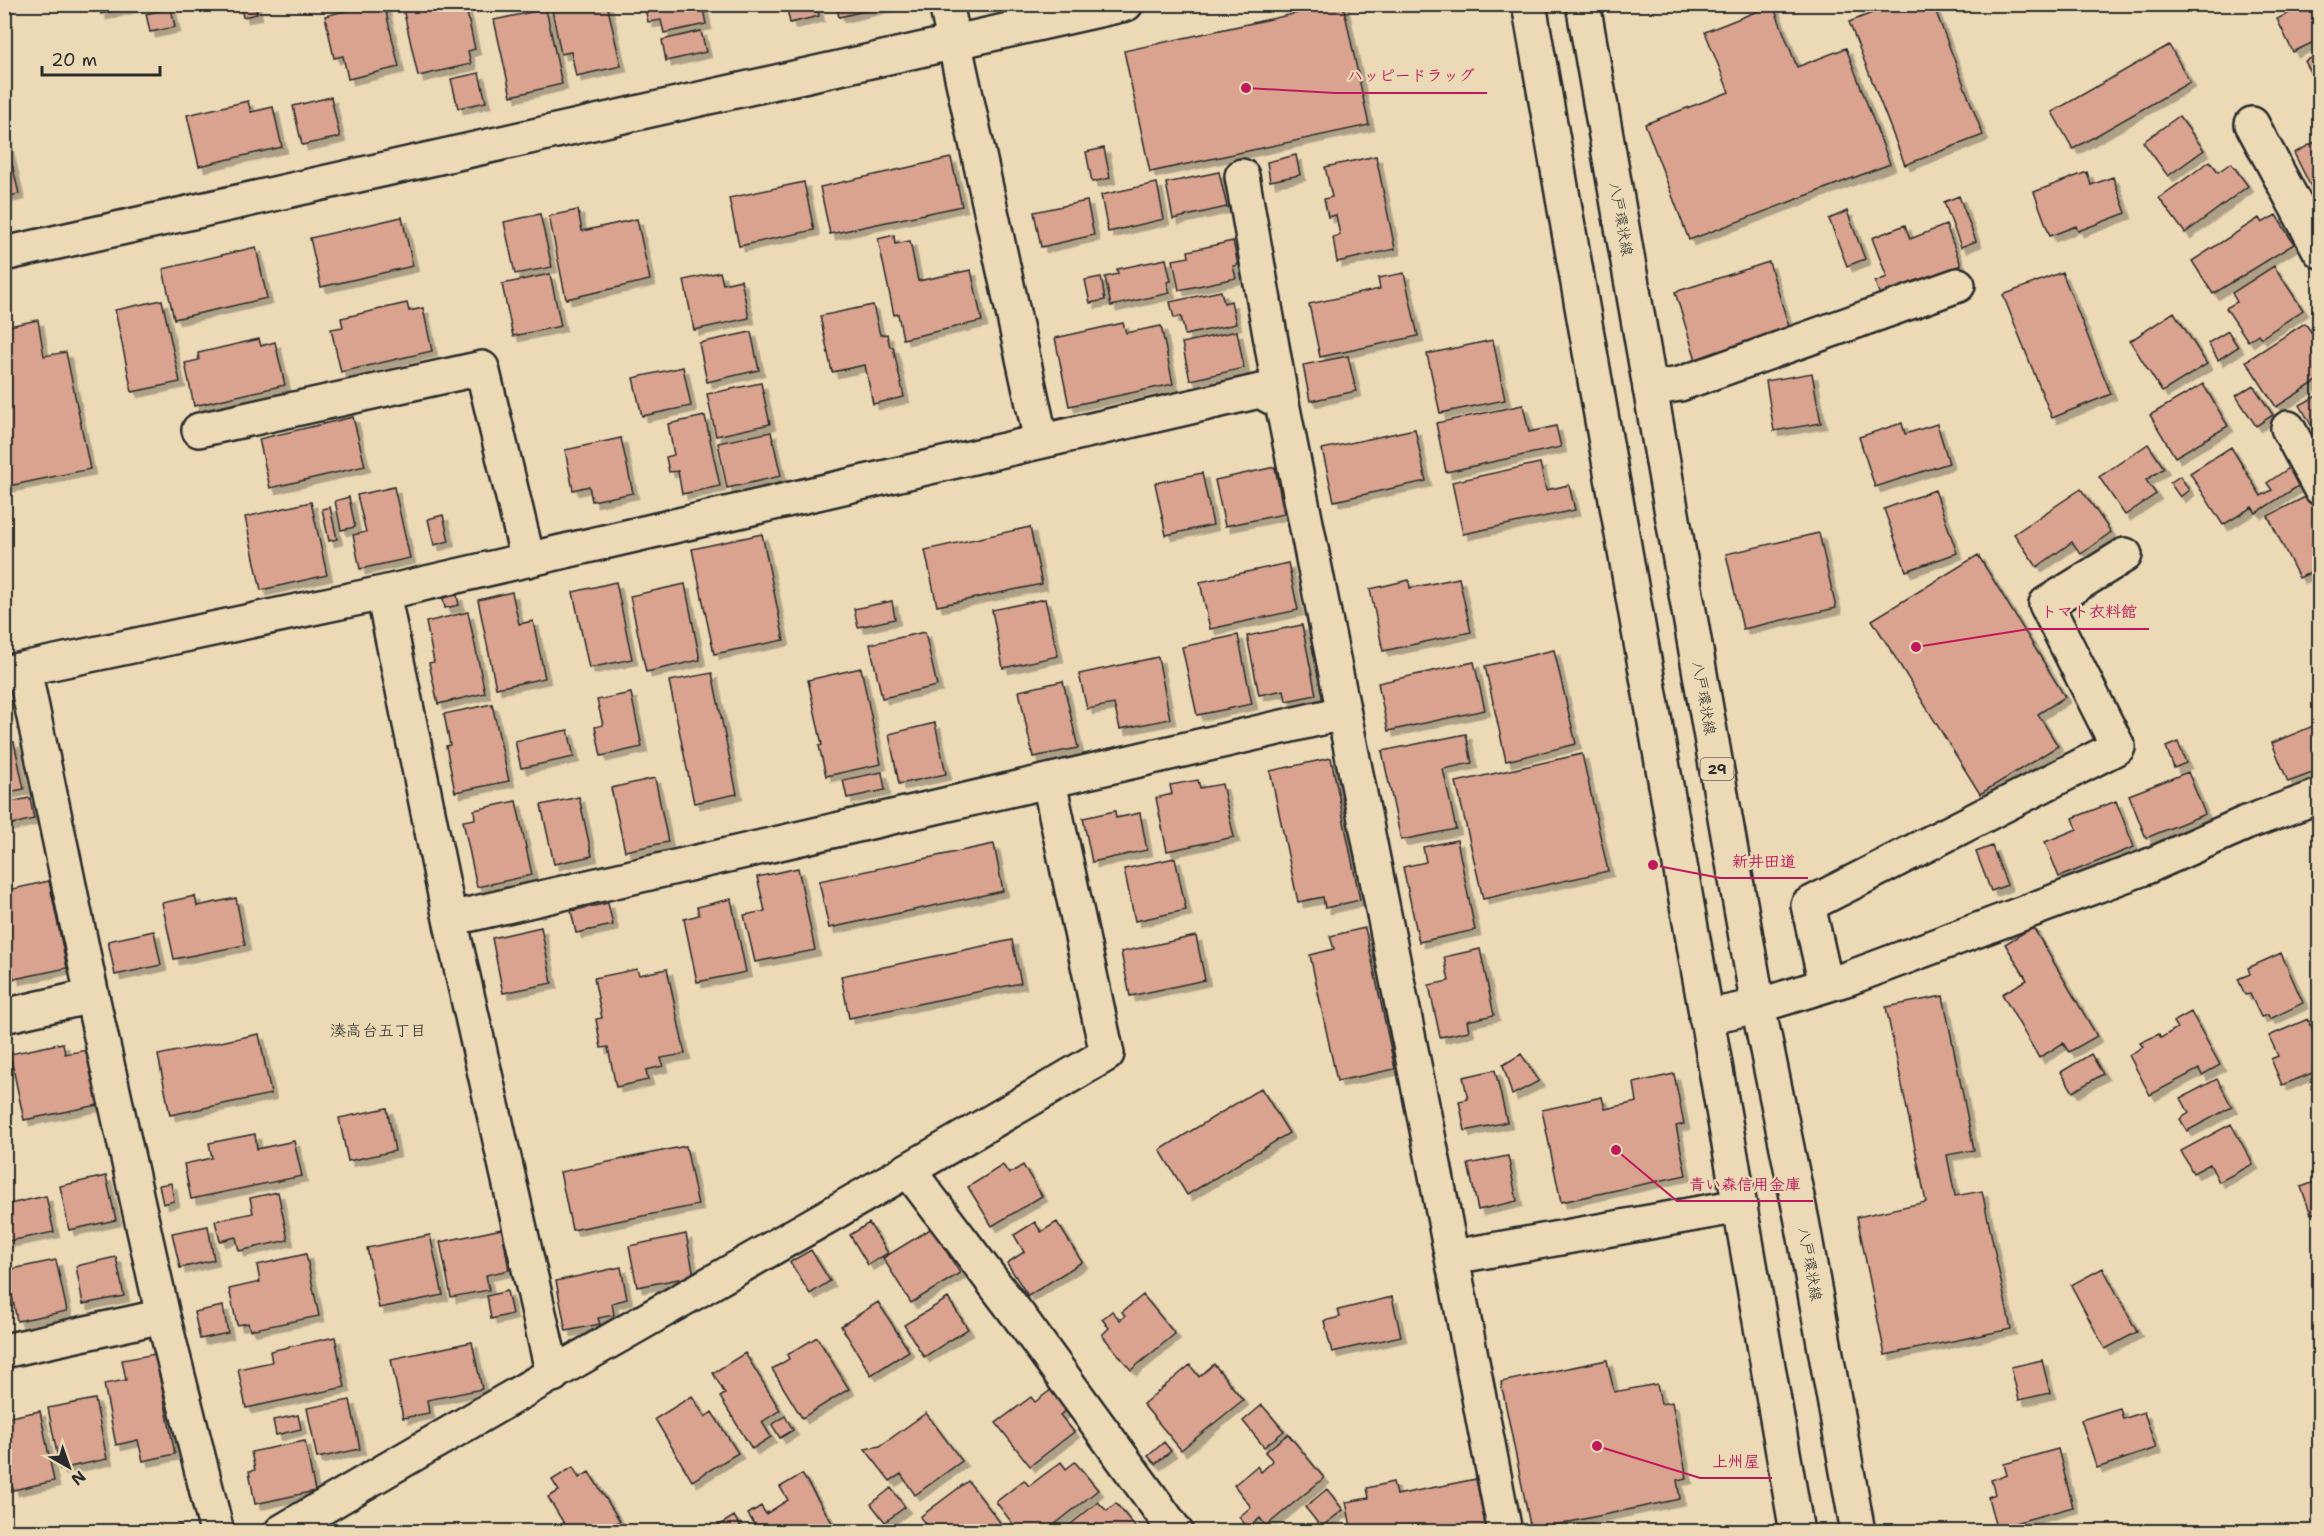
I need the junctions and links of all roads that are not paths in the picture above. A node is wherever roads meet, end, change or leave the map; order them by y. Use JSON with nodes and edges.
{"nodes":[{"id":1,"x":946,"y":4,"type":"edge"},
{"id":2,"x":1126,"y":4,"type":"edge"},
{"id":3,"x":1529,"y":4,"type":"edge"},
{"id":4,"x":1583,"y":4,"type":"edge"},
{"id":5,"x":955,"y":42,"type":"junction"},
{"id":6,"x":2252,"y":124,"type":"dead end"},
{"id":7,"x":1242,"y":176,"type":"dead end"},
{"id":8,"x":2319,"y":251,"type":"edge"},
{"id":9,"x":4,"y":254,"type":"edge"},
{"id":10,"x":1958,"y":285,"type":"dead end"},
{"id":11,"x":1650,"y":389,"type":"junction"},
{"id":12,"x":1282,"y":403,"type":"junction"},
{"id":13,"x":2288,"y":428,"type":"dead end"},
{"id":14,"x":199,"y":430,"type":"dead end"},
{"id":15,"x":1041,"y":441,"type":"junction"},
{"id":16,"x":2319,"y":488,"type":"edge"},
{"id":17,"x":2126,"y":555,"type":"dead end"},
{"id":18,"x":528,"y":560,"type":"junction"},
{"id":19,"x":383,"y":593,"type":"junction"},
{"id":20,"x":14,"y":671,"type":"edge"},
{"id":21,"x":1343,"y":713,"type":"junction"},
{"id":22,"x":1049,"y":782,"type":"junction"},
{"id":23,"x":2319,"y":796,"type":"edge"},
{"id":24,"x":450,"y":919,"type":"junction"},
{"id":25,"x":1826,"y":985,"type":"junction"},
{"id":26,"x":93,"y":996,"type":"junction"},
{"id":27,"x":1758,"y":1006,"type":"junction"},
{"id":28,"x":4,"y":1016,"type":"edge"},
{"id":29,"x":1706,"y":1017,"type":"junction"},
{"id":30,"x":909,"y":1171,"type":"junction"},
{"id":31,"x":1740,"y":1206,"type":"junction"},
{"id":32,"x":1454,"y":1257,"type":"junction"},
{"id":33,"x":163,"y":1316,"type":"junction"},
{"id":34,"x":4,"y":1351,"type":"edge"},
{"id":35,"x":553,"y":1375,"type":"junction"},
{"id":36,"x":218,"y":1532,"type":"edge"},
{"id":37,"x":281,"y":1532,"type":"edge"},
{"id":38,"x":1176,"y":1532,"type":"edge"},
{"id":39,"x":1505,"y":1532,"type":"edge"},
{"id":40,"x":1797,"y":1532,"type":"edge"},
{"id":41,"x":1858,"y":1532,"type":"edge"}],
"edges":[{"from":1,"to":5,"type":"street"},
{"from":2,"to":5,"type":"street"},
{"from":3,"to":29,"type":"street"},
{"from":4,"to":11,"type":"street","name":"八戸環状線","number":"29"},
{"from":5,"to":9,"type":"street"},
{"from":5,"to":15,"type":"street"},
{"from":6,"to":8,"type":"street"},
{"from":7,"to":12,"type":"street"},
{"from":10,"to":11,"type":"street"},
{"from":11,"to":27,"type":"street","name":"八戸環状線","number":"29"},
{"from":12,"to":15,"type":"street"},
{"from":12,"to":21,"type":"street"},
{"from":13,"to":16,"type":"street"},
{"from":14,"to":18,"type":"street"},
{"from":15,"to":18,"type":"street"},
{"from":17,"to":25,"type":"street"},
{"from":18,"to":19,"type":"street"},
{"from":19,"to":20,"type":"street"},
{"from":19,"to":24,"type":"street"},
{"from":20,"to":26,"type":"street"},
{"from":21,"to":22,"type":"street"},
{"from":21,"to":32,"type":"street"},
{"from":22,"to":24,"type":"street"},
{"from":22,"to":30,"type":"street"},
{"from":23,"to":25,"type":"street"},
{"from":24,"to":35,"type":"street"},
{"from":25,"to":27,"type":"street"},
{"from":26,"to":28,"type":"street"},
{"from":26,"to":33,"type":"street"},
{"from":27,"to":29,"type":"street"},
{"from":27,"to":41,"type":"street","name":"八戸環状線","number":"29"},
{"from":29,"to":31,"type":"street"},
{"from":30,"to":35,"type":"street"},
{"from":30,"to":38,"type":"street"},
{"from":31,"to":32,"type":"street"},
{"from":31,"to":40,"type":"street"},
{"from":32,"to":39,"type":"street"},
{"from":33,"to":34,"type":"street"},
{"from":33,"to":36,"type":"street"},
{"from":35,"to":37,"type":"street"}]}
